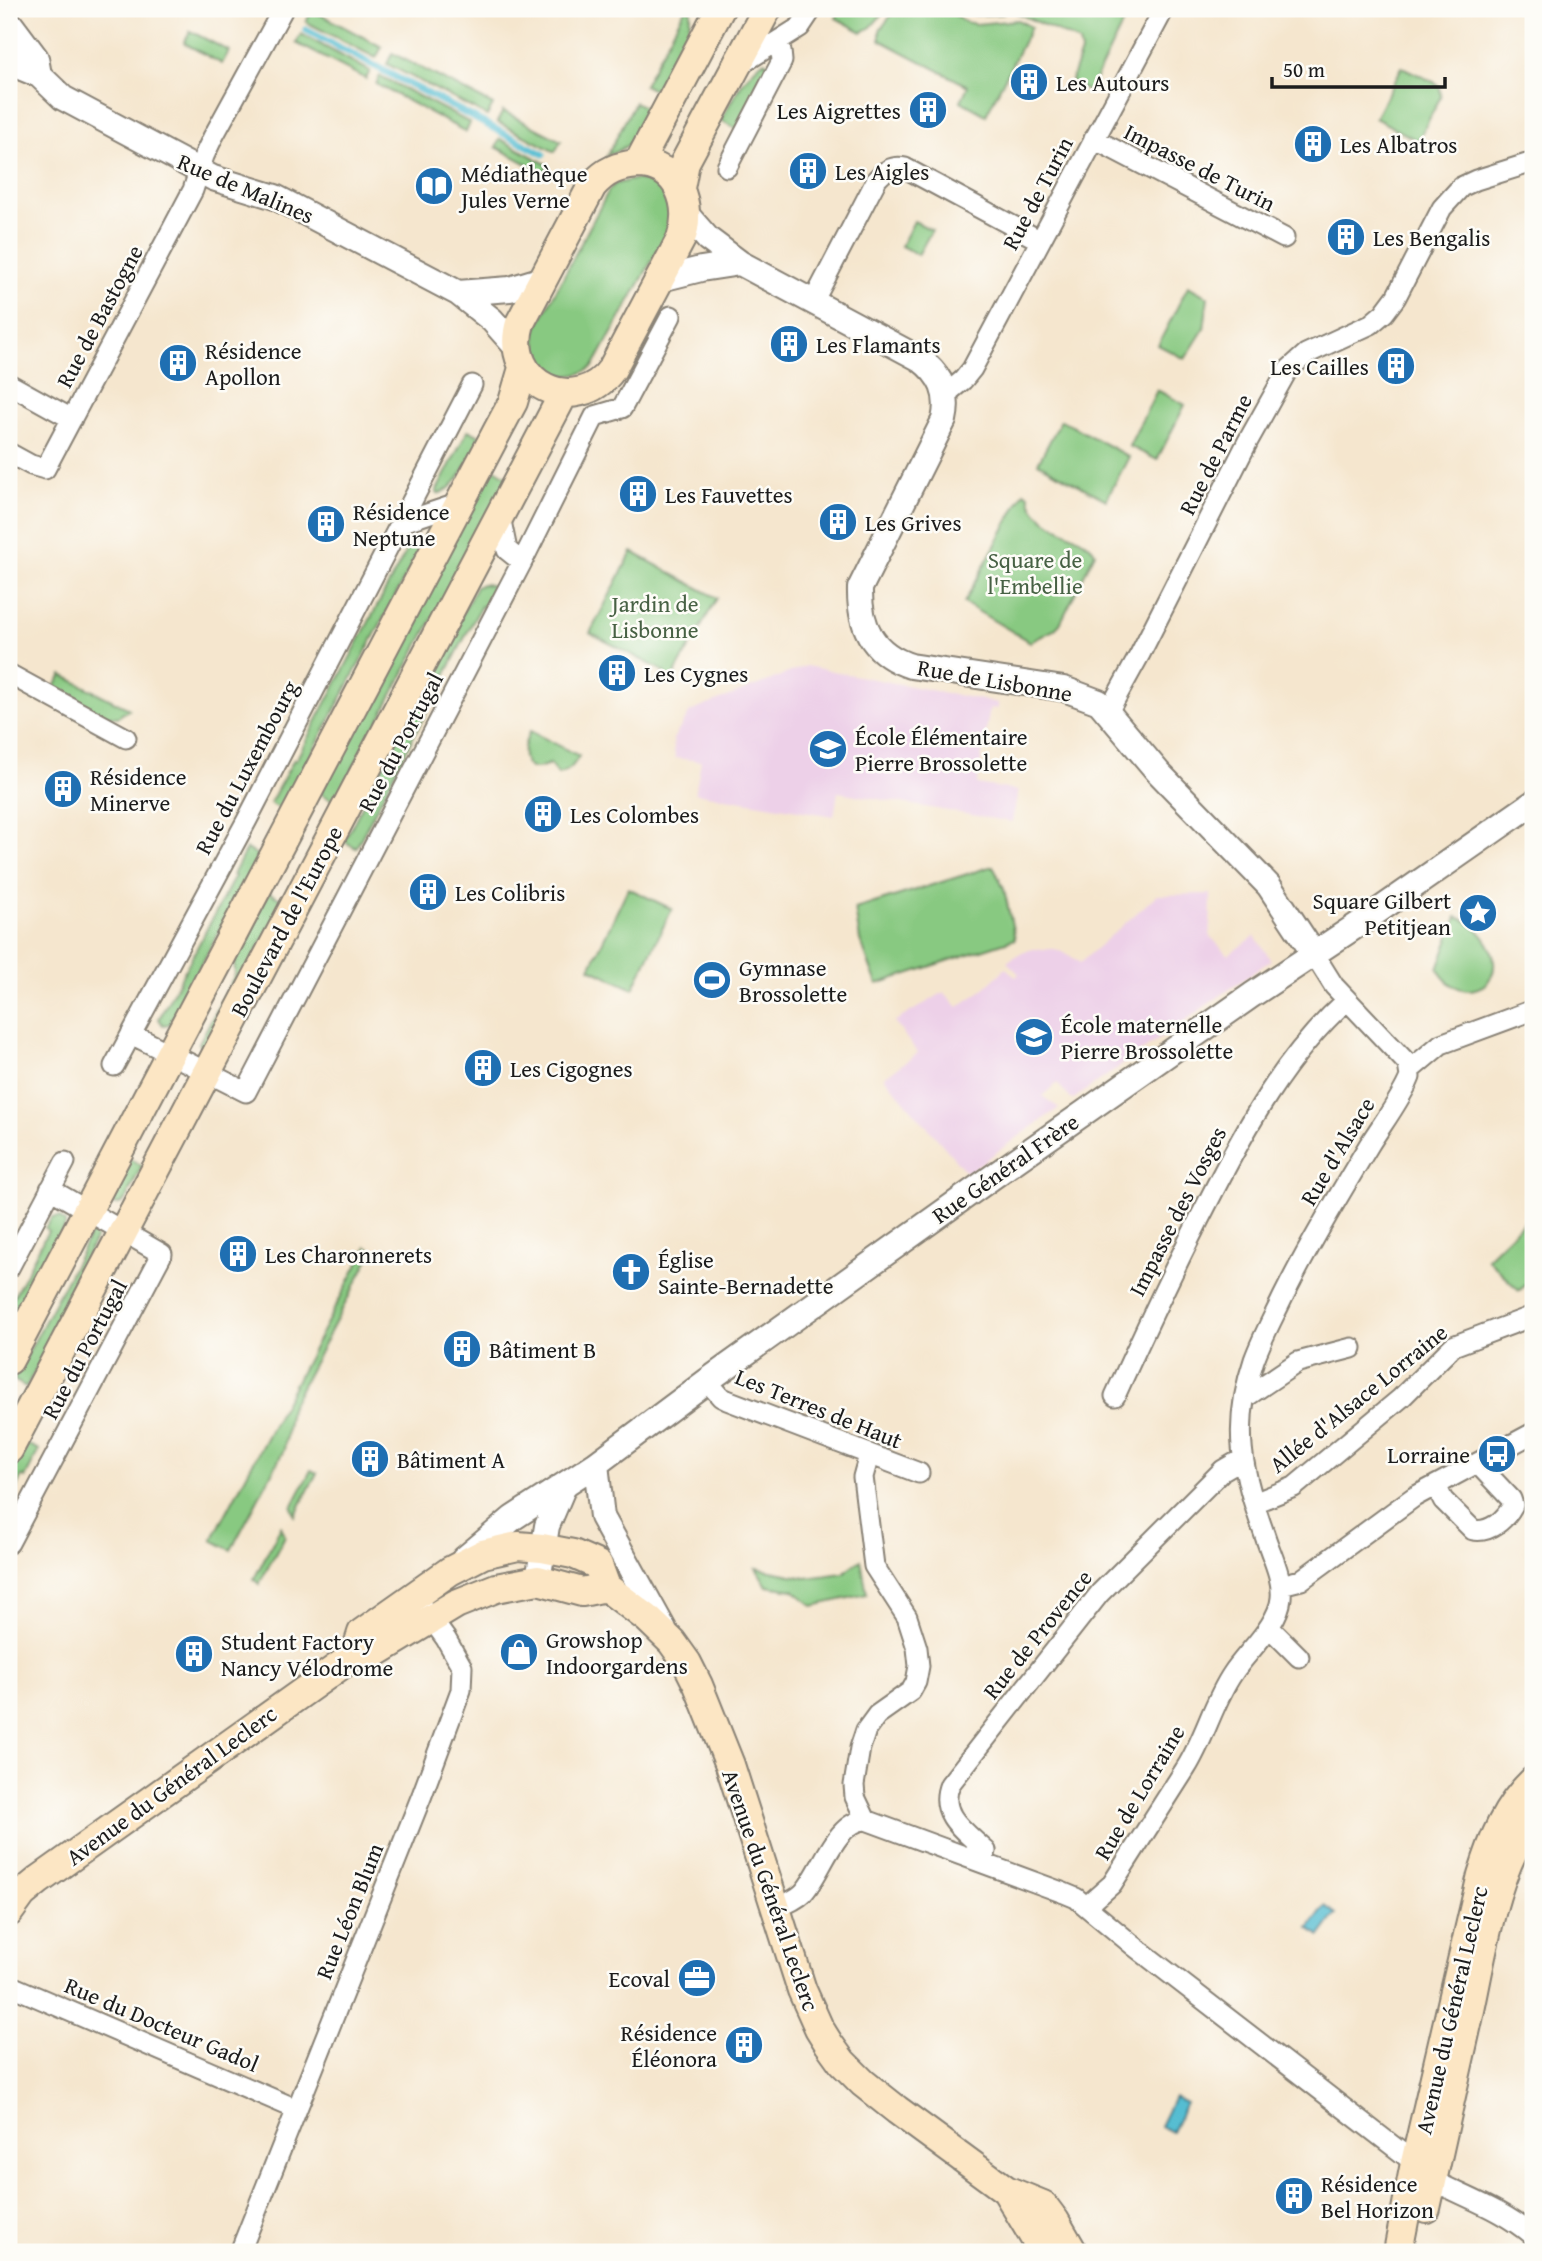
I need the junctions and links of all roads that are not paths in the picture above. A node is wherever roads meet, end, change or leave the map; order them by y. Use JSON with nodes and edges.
{"nodes":[{"id":1,"x":283,"y":9,"type":"edge"},
{"id":2,"x":720,"y":9,"type":"edge"},
{"id":3,"x":768,"y":9,"type":"edge"},
{"id":4,"x":812,"y":9,"type":"edge"},
{"id":5,"x":1164,"y":9,"type":"edge"},
{"id":6,"x":9,"y":22,"type":"edge"},
{"id":7,"x":776,"y":43,"type":"junction"},
{"id":8,"x":9,"y":51,"type":"edge"},
{"id":9,"x":737,"y":66,"type":"junction"},
{"id":10,"x":39,"y":75,"type":"junction"},
{"id":11,"x":1094,"y":139,"type":"junction"},
{"id":12,"x":1533,"y":162,"type":"edge"},
{"id":13,"x":638,"y":164,"type":"junction"},
{"id":14,"x":727,"y":167,"type":"dead end"},
{"id":15,"x":200,"y":171,"type":"junction"},
{"id":16,"x":683,"y":201,"type":"junction"},
{"id":17,"x":1284,"y":238,"type":"dead end"},
{"id":18,"x":1039,"y":240,"type":"junction"},
{"id":19,"x":740,"y":263,"type":"junction"},
{"id":20,"x":543,"y":279,"type":"junction"},
{"id":21,"x":661,"y":279,"type":"junction"},
{"id":22,"x":458,"y":293,"type":"junction"},
{"id":23,"x":813,"y":302,"type":"junction"},
{"id":24,"x":671,"y":316,"type":"dead end"},
{"id":25,"x":520,"y":358,"type":"junction"},
{"id":26,"x":9,"y":384,"type":"edge"},
{"id":27,"x":472,"y":386,"type":"dead end"},
{"id":28,"x":564,"y":393,"type":"junction"},
{"id":29,"x":946,"y":394,"type":"junction"},
{"id":30,"x":72,"y":419,"type":"junction"},
{"id":31,"x":9,"y":453,"type":"edge"},
{"id":32,"x":460,"y":503,"type":"junction"},
{"id":33,"x":500,"y":516,"type":"junction"},
{"id":34,"x":403,"y":522,"type":"junction"},
{"id":35,"x":522,"y":562,"type":"junction"},
{"id":36,"x":9,"y":674,"type":"edge"},
{"id":37,"x":1108,"y":712,"type":"junction"},
{"id":38,"x":126,"y":738,"type":"dead end"},
{"id":39,"x":1532,"y":807,"type":"edge"},
{"id":40,"x":1314,"y":954,"type":"junction"},
{"id":41,"x":1348,"y":1000,"type":"junction"},
{"id":42,"x":1533,"y":1010,"type":"edge"},
{"id":43,"x":131,"y":1034,"type":"junction"},
{"id":44,"x":169,"y":1055,"type":"junction"},
{"id":45,"x":114,"y":1066,"type":"dead end"},
{"id":46,"x":1410,"y":1070,"type":"junction"},
{"id":47,"x":206,"y":1073,"type":"junction"},
{"id":48,"x":65,"y":1161,"type":"dead end"},
{"id":49,"x":50,"y":1189,"type":"junction"},
{"id":50,"x":88,"y":1210,"type":"junction"},
{"id":51,"x":124,"y":1232,"type":"junction"},
{"id":52,"x":9,"y":1268,"type":"edge"},
{"id":53,"x":1533,"y":1316,"type":"edge"},
{"id":54,"x":1352,"y":1348,"type":"dead end"},
{"id":55,"x":9,"y":1360,"type":"edge"},
{"id":56,"x":707,"y":1381,"type":"junction"},
{"id":57,"x":1115,"y":1396,"type":"dead end"},
{"id":58,"x":1246,"y":1397,"type":"junction"},
{"id":59,"x":1533,"y":1433,"type":"edge"},
{"id":60,"x":9,"y":1449,"type":"edge"},
{"id":61,"x":869,"y":1455,"type":"junction"},
{"id":62,"x":1242,"y":1459,"type":"junction"},
{"id":63,"x":596,"y":1464,"type":"junction"},
{"id":64,"x":1478,"y":1464,"type":"junction"},
{"id":65,"x":919,"y":1473,"type":"dead end"},
{"id":66,"x":564,"y":1486,"type":"junction"},
{"id":67,"x":1436,"y":1486,"type":"junction"},
{"id":68,"x":1254,"y":1503,"type":"junction"},
{"id":69,"x":9,"y":1543,"type":"edge"},
{"id":70,"x":542,"y":1548,"type":"junction"},
{"id":71,"x":450,"y":1571,"type":"junction"},
{"id":72,"x":538,"y":1580,"type":"junction"},
{"id":73,"x":1280,"y":1585,"type":"junction"},
{"id":74,"x":606,"y":1587,"type":"junction"},
{"id":75,"x":414,"y":1595,"type":"junction"},
{"id":76,"x":431,"y":1618,"type":"junction"},
{"id":77,"x":1269,"y":1626,"type":"junction"},
{"id":78,"x":672,"y":1642,"type":"junction"},
{"id":79,"x":355,"y":1655,"type":"junction"},
{"id":80,"x":1299,"y":1657,"type":"dead end"},
{"id":81,"x":1533,"y":1781,"type":"edge"},
{"id":82,"x":1533,"y":1817,"type":"edge"},
{"id":83,"x":866,"y":1820,"type":"junction"},
{"id":84,"x":983,"y":1863,"type":"junction"},
{"id":85,"x":13,"y":1898,"type":"edge"},
{"id":86,"x":1087,"y":1906,"type":"junction"},
{"id":87,"x":775,"y":1909,"type":"junction"},
{"id":88,"x":9,"y":1985,"type":"edge"},
{"id":89,"x":296,"y":2109,"type":"junction"},
{"id":90,"x":1424,"y":2172,"type":"junction"},
{"id":91,"x":1006,"y":2190,"type":"junction"},
{"id":92,"x":1533,"y":2236,"type":"edge"},
{"id":93,"x":240,"y":2252,"type":"edge"},
{"id":94,"x":1043,"y":2252,"type":"edge"},
{"id":95,"x":1073,"y":2252,"type":"edge"},
{"id":96,"x":1398,"y":2252,"type":"edge"},
{"id":97,"x":1416,"y":2252,"type":"edge"}],
"edges":[{"from":1,"to":15,"type":"street","name":"Rue de Bastogne"},
{"from":2,"to":13,"type":"main road"},
{"from":3,"to":9,"type":"main road"},
{"from":4,"to":7,"type":"street"},
{"from":5,"to":11,"type":"street","name":"Rue de Turin"},
{"from":6,"to":10,"type":"street","name":"Rue de Malines"},
{"from":7,"to":9,"type":"street"},
{"from":7,"to":14,"type":"street"},
{"from":8,"to":10,"type":"street","name":"Rue de Malines"},
{"from":9,"to":16,"type":"main road"},
{"from":10,"to":15,"type":"street","name":"Rue de Malines"},
{"from":11,"to":17,"type":"street","name":"Impasse de Turin"},
{"from":11,"to":18,"type":"street","name":"Rue de Turin"},
{"from":12,"to":37,"type":"street","name":"Rue de Parme"},
{"from":13,"to":16,"type":"main road"},
{"from":13,"to":20,"type":"main road","name":"Boulevard de l'Europe"},
{"from":15,"to":22,"type":"street","name":"Rue de Malines"},
{"from":15,"to":30,"type":"street","name":"Rue de Bastogne"},
{"from":16,"to":19,"type":"street"},
{"from":16,"to":21,"type":"main road"},
{"from":18,"to":23,"type":"street"},
{"from":18,"to":29,"type":"street","name":"Rue de Turin"},
{"from":19,"to":21,"type":"street"},
{"from":19,"to":23,"type":"street"},
{"from":20,"to":22,"type":"street"},
{"from":20,"to":25,"type":"main road","name":"Boulevard de l'Europe"},
{"from":21,"to":28,"type":"main road"},
{"from":22,"to":25,"type":"street","name":"Rue de Malines"},
{"from":23,"to":29,"type":"street"},
{"from":24,"to":35,"type":"street","name":"Rue du Portugal"},
{"from":25,"to":28,"type":"main road"},
{"from":25,"to":32,"type":"main road","name":"Boulevard de l'Europe"},
{"from":26,"to":30,"type":"street","name":"Rue de Bastogne"},
{"from":27,"to":34,"type":"street","name":"Rue du Luxembourg"},
{"from":28,"to":33,"type":"main road","name":"Boulevard de l'Europe"},
{"from":29,"to":37,"type":"street","name":"Rue de Lisbonne"},
{"from":30,"to":31,"type":"street"},
{"from":32,"to":34,"type":"street"},
{"from":32,"to":44,"type":"main road","name":"Boulevard de l'Europe"},
{"from":33,"to":35,"type":"street"},
{"from":33,"to":47,"type":"main road","name":"Boulevard de l'Europe"},
{"from":34,"to":43,"type":"street","name":"Rue du Luxembourg"},
{"from":35,"to":47,"type":"street","name":"Rue du Portugal"},
{"from":36,"to":38,"type":"street"},
{"from":37,"to":40,"type":"street","name":"Rue de Lisbonne"},
{"from":39,"to":40,"type":"street","name":"Rue Général Frère"},
{"from":40,"to":41,"type":"street"},
{"from":40,"to":56,"type":"street","name":"Rue Général Frère"},
{"from":41,"to":46,"type":"street"},
{"from":41,"to":57,"type":"street","name":"Impasse des Vosges"},
{"from":42,"to":46,"type":"street"},
{"from":43,"to":44,"type":"street"},
{"from":43,"to":45,"type":"street","name":"Rue du Luxembourg"},
{"from":44,"to":47,"type":"street"},
{"from":44,"to":50,"type":"main road","name":"Boulevard de l'Europe"},
{"from":46,"to":58,"type":"street","name":"Rue d'Alsace"},
{"from":47,"to":51,"type":"main road","name":"Boulevard de l'Europe"},
{"from":48,"to":49,"type":"street"},
{"from":49,"to":50,"type":"street"},
{"from":49,"to":52,"type":"street"},
{"from":50,"to":51,"type":"street"},
{"from":50,"to":55,"type":"main road","name":"Boulevard de l'Europe"},
{"from":51,"to":60,"type":"main road","name":"Boulevard de l'Europe"},
{"from":51,"to":69,"type":"street","name":"Rue du Portugal"},
{"from":53,"to":68,"type":"street","name":"Allée d'Alsace Lorraine"},
{"from":54,"to":58,"type":"street"},
{"from":56,"to":61,"type":"street","name":"Les Terres de Haut"},
{"from":56,"to":63,"type":"street","name":"Rue Général Frère"},
{"from":58,"to":62,"type":"street","name":"Rue d'Alsace"},
{"from":59,"to":64,"type":"street"},
{"from":61,"to":65,"type":"street","name":"Les Terres de Haut"},
{"from":61,"to":83,"type":"street"},
{"from":62,"to":68,"type":"street","name":"Rue d'Alsace"},
{"from":62,"to":84,"type":"street","name":"Rue de Provence"},
{"from":63,"to":66,"type":"street","name":"Rue Général Frère"},
{"from":63,"to":78,"type":"street"},
{"from":64,"to":67,"type":"street"},
{"from":64,"to":67,"type":"street"},
{"from":66,"to":70,"type":"street"},
{"from":66,"to":71,"type":"street","name":"Rue Général Frère"},
{"from":67,"to":73,"type":"street"},
{"from":68,"to":73,"type":"street","name":"Rue d'Alsace"},
{"from":70,"to":71,"type":"main road","name":"Avenue du Général Leclerc"},
{"from":70,"to":72,"type":"street"},
{"from":70,"to":74,"type":"main road","name":"Avenue du Général Leclerc"},
{"from":71,"to":75,"type":"main road","name":"Avenue du Général Leclerc"},
{"from":72,"to":74,"type":"main road","name":"Avenue du Général Leclerc"},
{"from":72,"to":76,"type":"main road","name":"Avenue du Général Leclerc"},
{"from":73,"to":77,"type":"street","name":"Rue de Lorraine"},
{"from":74,"to":78,"type":"main road","name":"Avenue du Général Leclerc"},
{"from":75,"to":76,"type":"street","name":"Rue Léon Blum"},
{"from":75,"to":79,"type":"main road","name":"Avenue du Général Leclerc"},
{"from":76,"to":79,"type":"main road","name":"Avenue du Général Leclerc"},
{"from":76,"to":89,"type":"street","name":"Rue Léon Blum"},
{"from":77,"to":80,"type":"street"},
{"from":77,"to":86,"type":"street","name":"Rue de Lorraine"},
{"from":78,"to":87,"type":"main road","name":"Avenue du Général Leclerc"},
{"from":79,"to":85,"type":"main road","name":"Avenue du Général Leclerc"},
{"from":81,"to":90,"type":"main road","name":"Avenue du Général Leclerc"},
{"from":82,"to":90,"type":"main road","name":"Avenue du Général Leclerc"},
{"from":83,"to":84,"type":"street"},
{"from":83,"to":87,"type":"street"},
{"from":84,"to":86,"type":"street"},
{"from":86,"to":90,"type":"street"},
{"from":87,"to":91,"type":"main road","name":"Avenue du Général Leclerc"},
{"from":88,"to":89,"type":"street","name":"Rue du Docteur Gadol"},
{"from":89,"to":93,"type":"street","name":"Rue Léon Blum"},
{"from":90,"to":92,"type":"street"},
{"from":90,"to":96,"type":"main road","name":"Avenue du Général Leclerc"},
{"from":90,"to":97,"type":"main road","name":"Avenue du Général Leclerc"},
{"from":91,"to":94,"type":"main road","name":"Avenue du Général Leclerc"},
{"from":91,"to":95,"type":"main road","name":"Avenue du Général Leclerc"}]}
